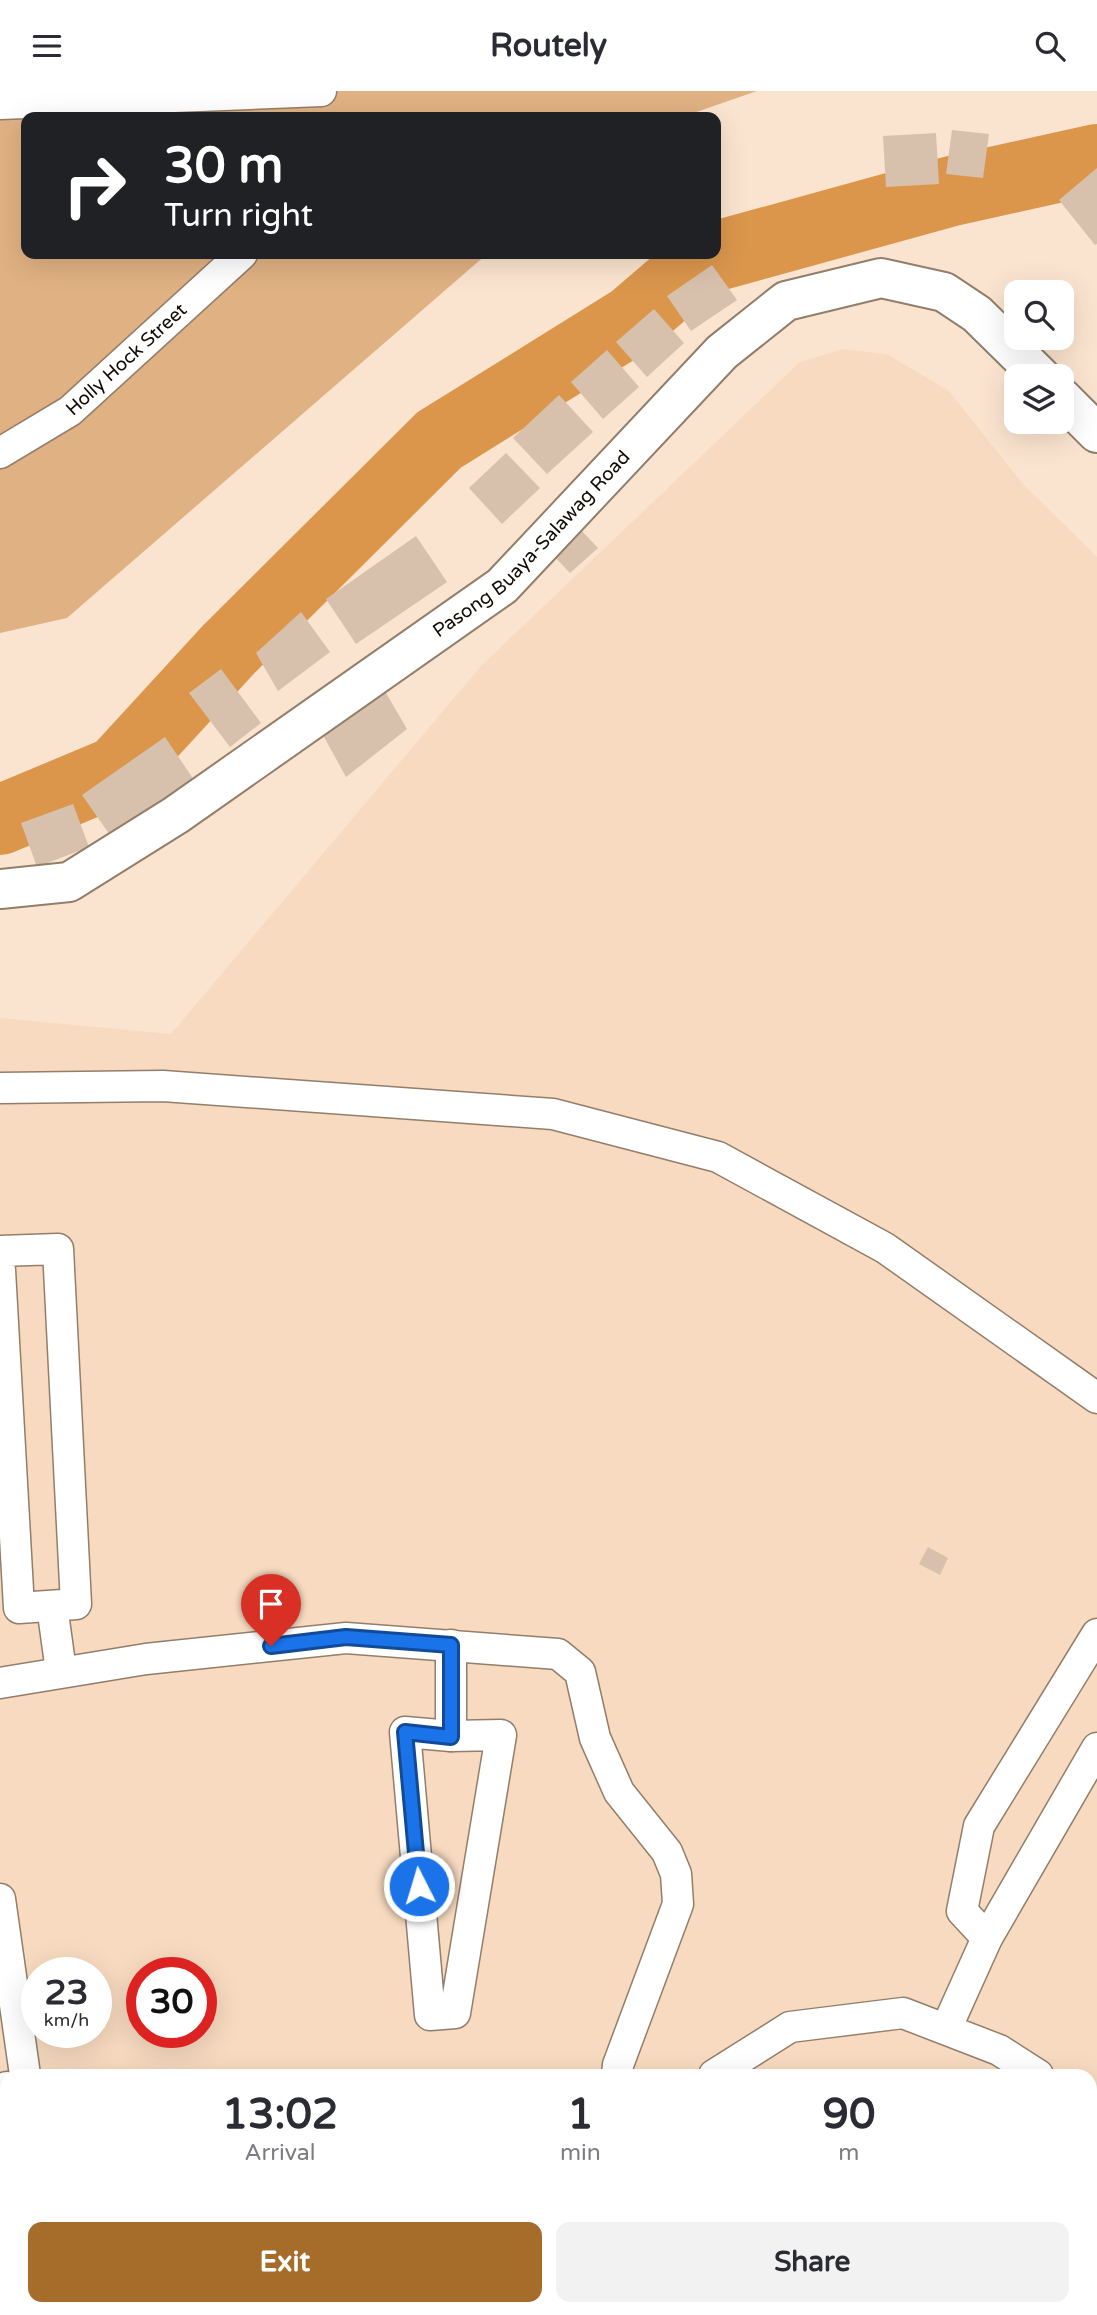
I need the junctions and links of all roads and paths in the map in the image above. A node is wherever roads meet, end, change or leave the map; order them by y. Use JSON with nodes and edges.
{"nodes":[{"id":1,"x":318,"y":100,"type":"edge"},
{"id":2,"x":0,"y":104,"type":"edge"},
{"id":3,"x":237,"y":259,"type":"edge"},
{"id":4,"x":1028,"y":364,"type":"edge"},
{"id":5,"x":1074,"y":410,"type":"edge"},
{"id":6,"x":1097,"y":433,"type":"edge"},
{"id":7,"x":0,"y":453,"type":"edge"},
{"id":8,"x":0,"y":889,"type":"edge"},
{"id":9,"x":0,"y":1088,"type":"edge"},
{"id":10,"x":0,"y":1251,"type":"edge"},
{"id":11,"x":0,"y":1270,"type":"edge"},
{"id":12,"x":1097,"y":1398,"type":"edge"},
{"id":13,"x":52,"y":1606,"type":"junction"},
{"id":14,"x":1097,"y":1634,"type":"edge"},
{"id":15,"x":451,"y":1645,"type":"junction"},
{"id":16,"x":61,"y":1671,"type":"junction"},
{"id":17,"x":0,"y":1683,"type":"edge"},
{"id":18,"x":451,"y":1737,"type":"junction"},
{"id":19,"x":1097,"y":1748,"type":"edge"},
{"id":20,"x":0,"y":1899,"type":"edge"},
{"id":21,"x":986,"y":1938,"type":"junction"},
{"id":22,"x":946,"y":2029,"type":"junction"},
{"id":23,"x":24,"y":2069,"type":"edge"},
{"id":24,"x":618,"y":2069,"type":"edge"},
{"id":25,"x":724,"y":2069,"type":"edge"},
{"id":26,"x":1029,"y":2069,"type":"edge"}],
"edges":[{"from":1,"to":2,"type":"street"},
{"from":3,"to":7,"type":"street","name":"Holly Hock Street"},
{"from":4,"to":8,"type":"street","name":"Pasong Buaya-Salawag Road"},
{"from":5,"to":6,"type":"street"},
{"from":9,"to":12,"type":"street"},
{"from":10,"to":13,"type":"street"},
{"from":11,"to":13,"type":"street"},
{"from":13,"to":16,"type":"street"},
{"from":14,"to":21,"type":"street"},
{"from":15,"to":16,"type":"street"},
{"from":15,"to":18,"type":"street"},
{"from":15,"to":24,"type":"street"},
{"from":16,"to":17,"type":"street"},
{"from":18,"to":18,"type":"street"},
{"from":19,"to":21,"type":"street"},
{"from":20,"to":23,"type":"street"},
{"from":21,"to":22,"type":"street"},
{"from":22,"to":25,"type":"street"},
{"from":22,"to":26,"type":"street"}]}
